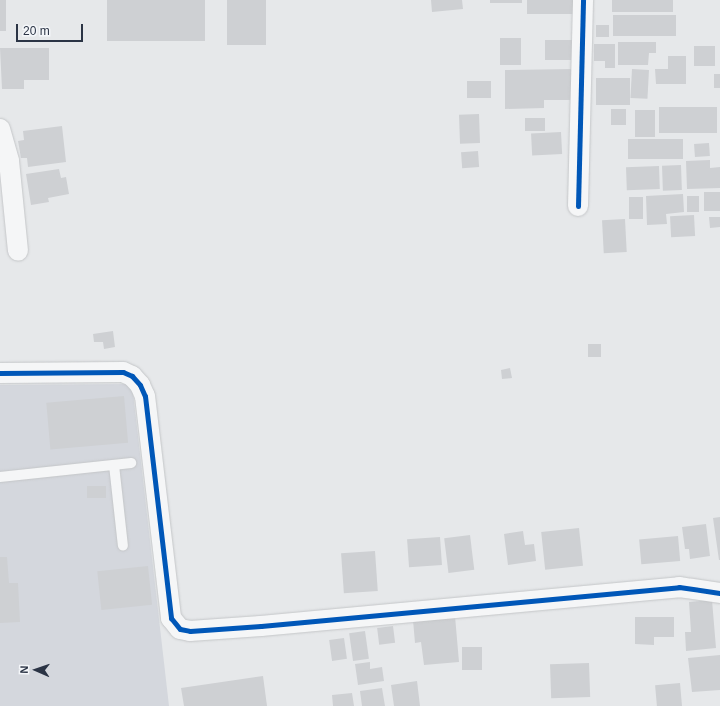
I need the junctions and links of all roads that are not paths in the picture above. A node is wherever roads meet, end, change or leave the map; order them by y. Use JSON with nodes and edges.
{"nodes":[{"id":1,"x":583,"y":0,"type":"edge"},
{"id":2,"x":0,"y":129,"type":"edge"},
{"id":3,"x":578,"y":206,"type":"dead end"},
{"id":4,"x":18,"y":250,"type":"dead end"},
{"id":5,"x":0,"y":374,"type":"edge"},
{"id":6,"x":131,"y":463,"type":"dead end"},
{"id":7,"x":114,"y":465,"type":"junction"},
{"id":8,"x":0,"y":477,"type":"edge"},
{"id":9,"x":122,"y":546,"type":"dead end"},
{"id":10,"x":720,"y":593,"type":"edge"}],
"edges":[{"from":1,"to":3,"type":"street"},
{"from":2,"to":4,"type":"street"},
{"from":5,"to":10,"type":"street"},
{"from":6,"to":7,"type":"lane"},
{"from":7,"to":8,"type":"lane"},
{"from":7,"to":9,"type":"lane"}]}
